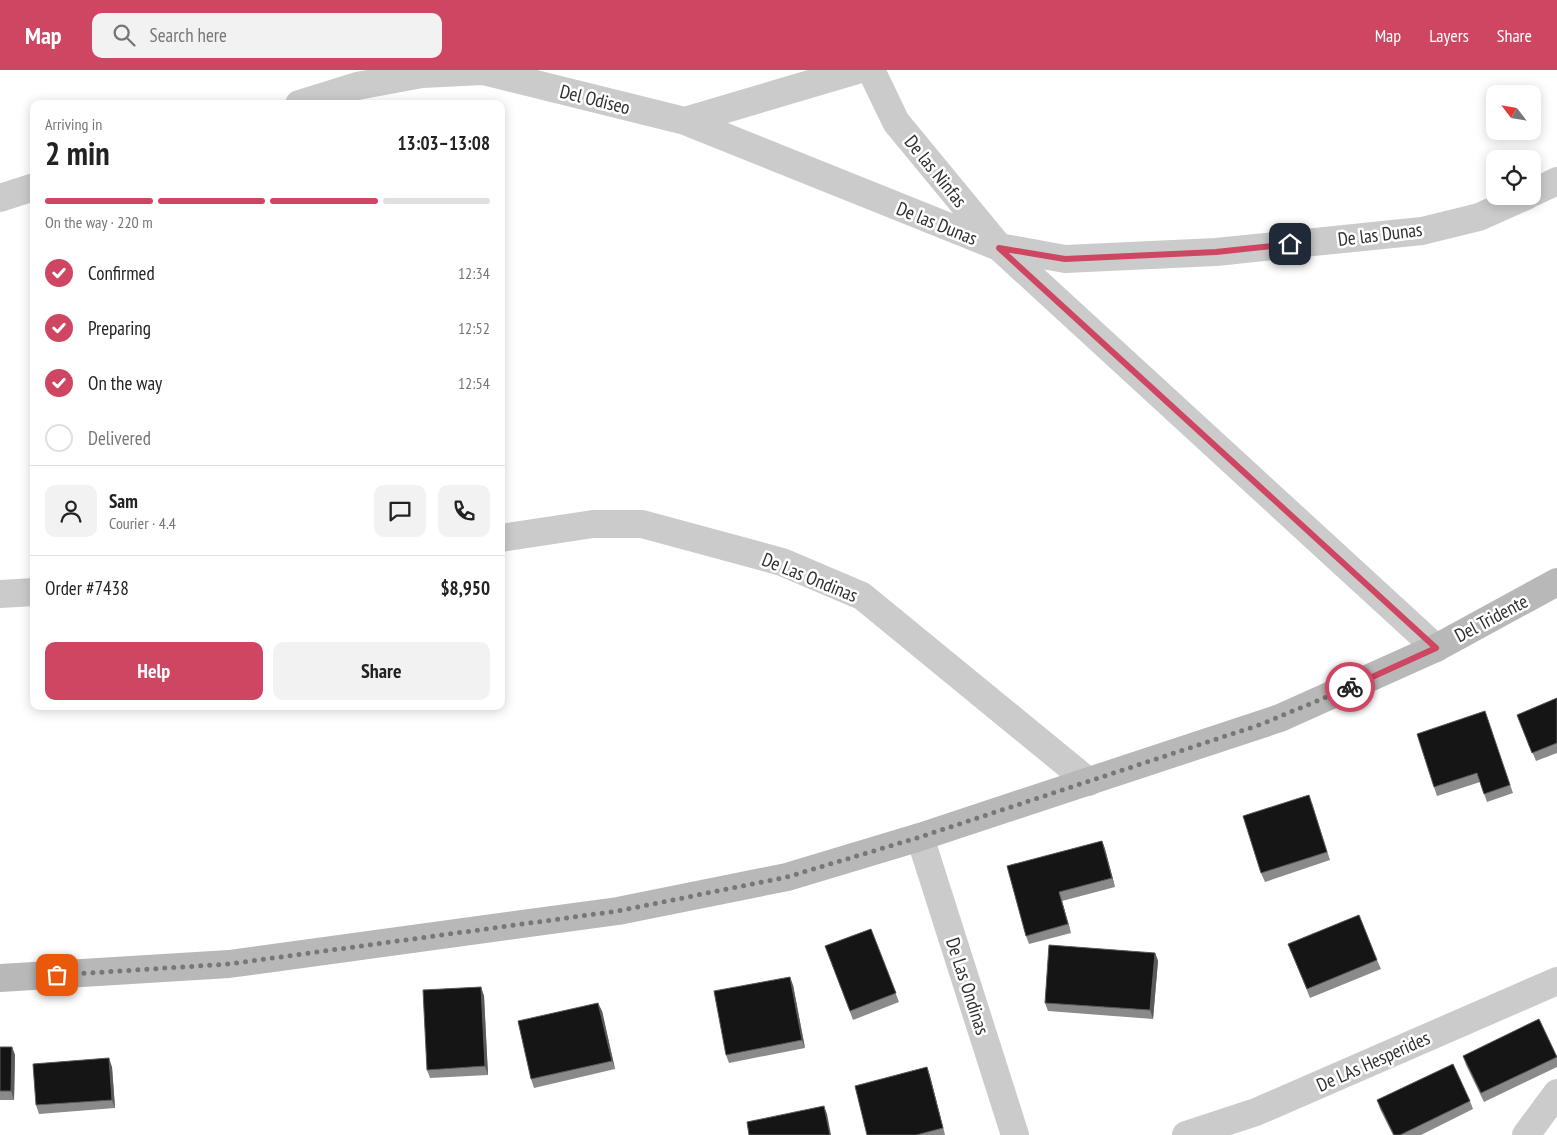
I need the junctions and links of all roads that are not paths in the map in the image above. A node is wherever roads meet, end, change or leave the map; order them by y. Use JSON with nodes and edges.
{"nodes":[{"id":1,"x":858,"y":70,"type":"edge"},
{"id":2,"x":871,"y":70,"type":"edge"},
{"id":3,"x":312,"y":100,"type":"edge"},
{"id":4,"x":685,"y":121,"type":"junction"},
{"id":5,"x":1557,"y":181,"type":"edge"},
{"id":6,"x":30,"y":188,"type":"edge"},
{"id":7,"x":1541,"y":189,"type":"edge"},
{"id":8,"x":0,"y":198,"type":"edge"},
{"id":9,"x":1506,"y":205,"type":"edge"},
{"id":10,"x":999,"y":248,"type":"junction"},
{"id":11,"x":505,"y":537,"type":"edge"},
{"id":12,"x":1557,"y":582,"type":"edge"},
{"id":13,"x":30,"y":592,"type":"edge"},
{"id":14,"x":0,"y":594,"type":"edge"},
{"id":15,"x":1436,"y":648,"type":"junction"},
{"id":16,"x":1089,"y":782,"type":"junction"},
{"id":17,"x":920,"y":837,"type":"junction"},
{"id":18,"x":0,"y":978,"type":"edge"},
{"id":19,"x":1557,"y":981,"type":"edge"},
{"id":20,"x":1557,"y":1093,"type":"edge"},
{"id":21,"x":1015,"y":1135,"type":"edge"},
{"id":22,"x":1186,"y":1135,"type":"edge"},
{"id":23,"x":1526,"y":1135,"type":"edge"}],
"edges":[{"from":1,"to":4,"type":"street"},
{"from":2,"to":10,"type":"street","name":"De las Ninfas"},
{"from":3,"to":4,"type":"street","name":"Del Odiseo"},
{"from":4,"to":10,"type":"street","name":"De las Dunas"},
{"from":5,"to":7,"type":"street"},
{"from":6,"to":8,"type":"street"},
{"from":9,"to":10,"type":"street","name":"De las Dunas"},
{"from":10,"to":15,"type":"street","name":"De las Ninfas"},
{"from":11,"to":16,"type":"street","name":"De Las Ondinas"},
{"from":12,"to":15,"type":"main road","name":"Del Tridente"},
{"from":13,"to":14,"type":"street"},
{"from":15,"to":16,"type":"main road","name":"Del Tridente"},
{"from":16,"to":17,"type":"main road","name":"Del Tridente"},
{"from":17,"to":18,"type":"main road","name":"Del Tridente"},
{"from":17,"to":21,"type":"street","name":"De Las Ondinas"},
{"from":19,"to":22,"type":"street","name":"De LAs Hesperides"},
{"from":20,"to":23,"type":"street"}]}
